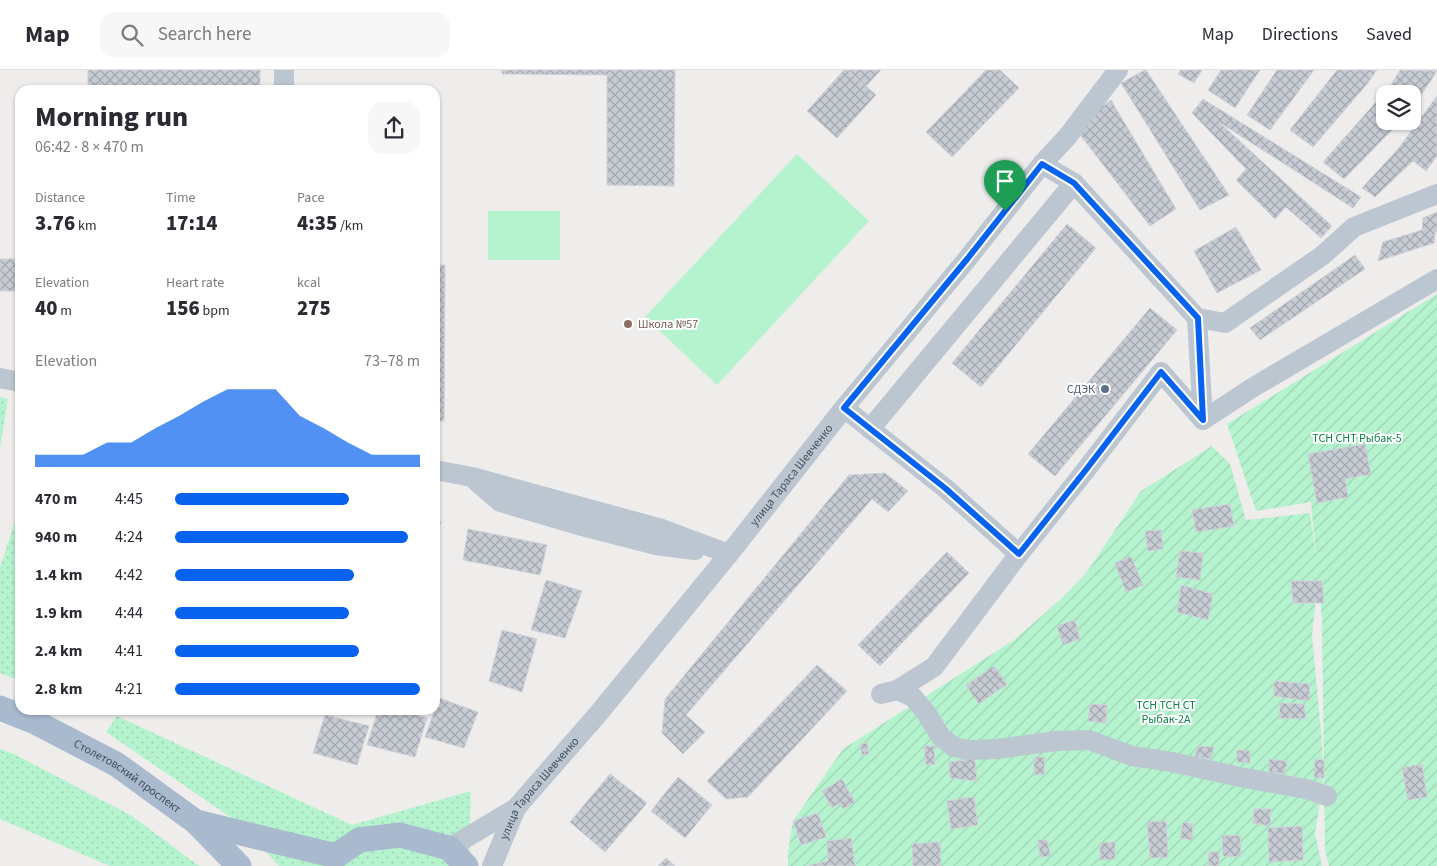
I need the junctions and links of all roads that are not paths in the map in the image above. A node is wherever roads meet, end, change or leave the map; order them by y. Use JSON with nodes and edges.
{"nodes":[{"id":1,"x":284,"y":70,"type":"edge"},
{"id":2,"x":1118,"y":70,"type":"edge"},
{"id":3,"x":284,"y":85,"type":"edge"},
{"id":4,"x":1042,"y":164,"type":"junction"},
{"id":5,"x":1074,"y":183,"type":"junction"},
{"id":6,"x":1437,"y":194,"type":"edge"},
{"id":7,"x":1437,"y":279,"type":"edge"},
{"id":8,"x":1198,"y":318,"type":"junction"},
{"id":9,"x":0,"y":378,"type":"edge"},
{"id":10,"x":15,"y":381,"type":"edge"},
{"id":11,"x":844,"y":408,"type":"junction"},
{"id":12,"x":1203,"y":420,"type":"junction"},
{"id":13,"x":870,"y":430,"type":"junction"},
{"id":14,"x":440,"y":471,"type":"edge"},
{"id":15,"x":729,"y":554,"type":"junction"},
{"id":16,"x":1019,"y":554,"type":"junction"},
{"id":17,"x":0,"y":708,"type":"edge"},
{"id":18,"x":15,"y":714,"type":"edge"},
{"id":19,"x":18,"y":715,"type":"edge"},
{"id":20,"x":1327,"y":796,"type":"dead end"},
{"id":21,"x":516,"y":808,"type":"junction"},
{"id":22,"x":196,"y":822,"type":"junction"},
{"id":23,"x":449,"y":848,"type":"junction"},
{"id":24,"x":333,"y":861,"type":"edge"},
{"id":25,"x":239,"y":866,"type":"edge"},
{"id":26,"x":466,"y":866,"type":"edge"},
{"id":27,"x":492,"y":866,"type":"edge"}],
"edges":[{"from":1,"to":3,"type":"street"},
{"from":2,"to":4,"type":"street","name":"улица Тараса Шевченко"},
{"from":4,"to":5,"type":"street"},
{"from":4,"to":11,"type":"street","name":"улица Тараса Шевченко"},
{"from":5,"to":8,"type":"street"},
{"from":5,"to":13,"type":"street"},
{"from":6,"to":8,"type":"street"},
{"from":7,"to":12,"type":"street"},
{"from":8,"to":12,"type":"street"},
{"from":9,"to":10,"type":"street"},
{"from":11,"to":13,"type":"street"},
{"from":11,"to":15,"type":"street","name":"улица Тараса Шевченко"},
{"from":12,"to":16,"type":"street"},
{"from":13,"to":16,"type":"street"},
{"from":14,"to":15,"type":"street"},
{"from":15,"to":21,"type":"street","name":"улица Тараса Шевченко"},
{"from":16,"to":20,"type":"street"},
{"from":17,"to":18,"type":"main road","name":"Столетовский проспект"},
{"from":19,"to":22,"type":"main road","name":"Столетовский проспект"},
{"from":21,"to":23,"type":"street"},
{"from":21,"to":27,"type":"street","name":"улица Тараса Шевченко"},
{"from":22,"to":24,"type":"main road"},
{"from":22,"to":25,"type":"main road","name":"Столетовский проспект"},
{"from":23,"to":24,"type":"main road"},
{"from":23,"to":26,"type":"main road"}]}
